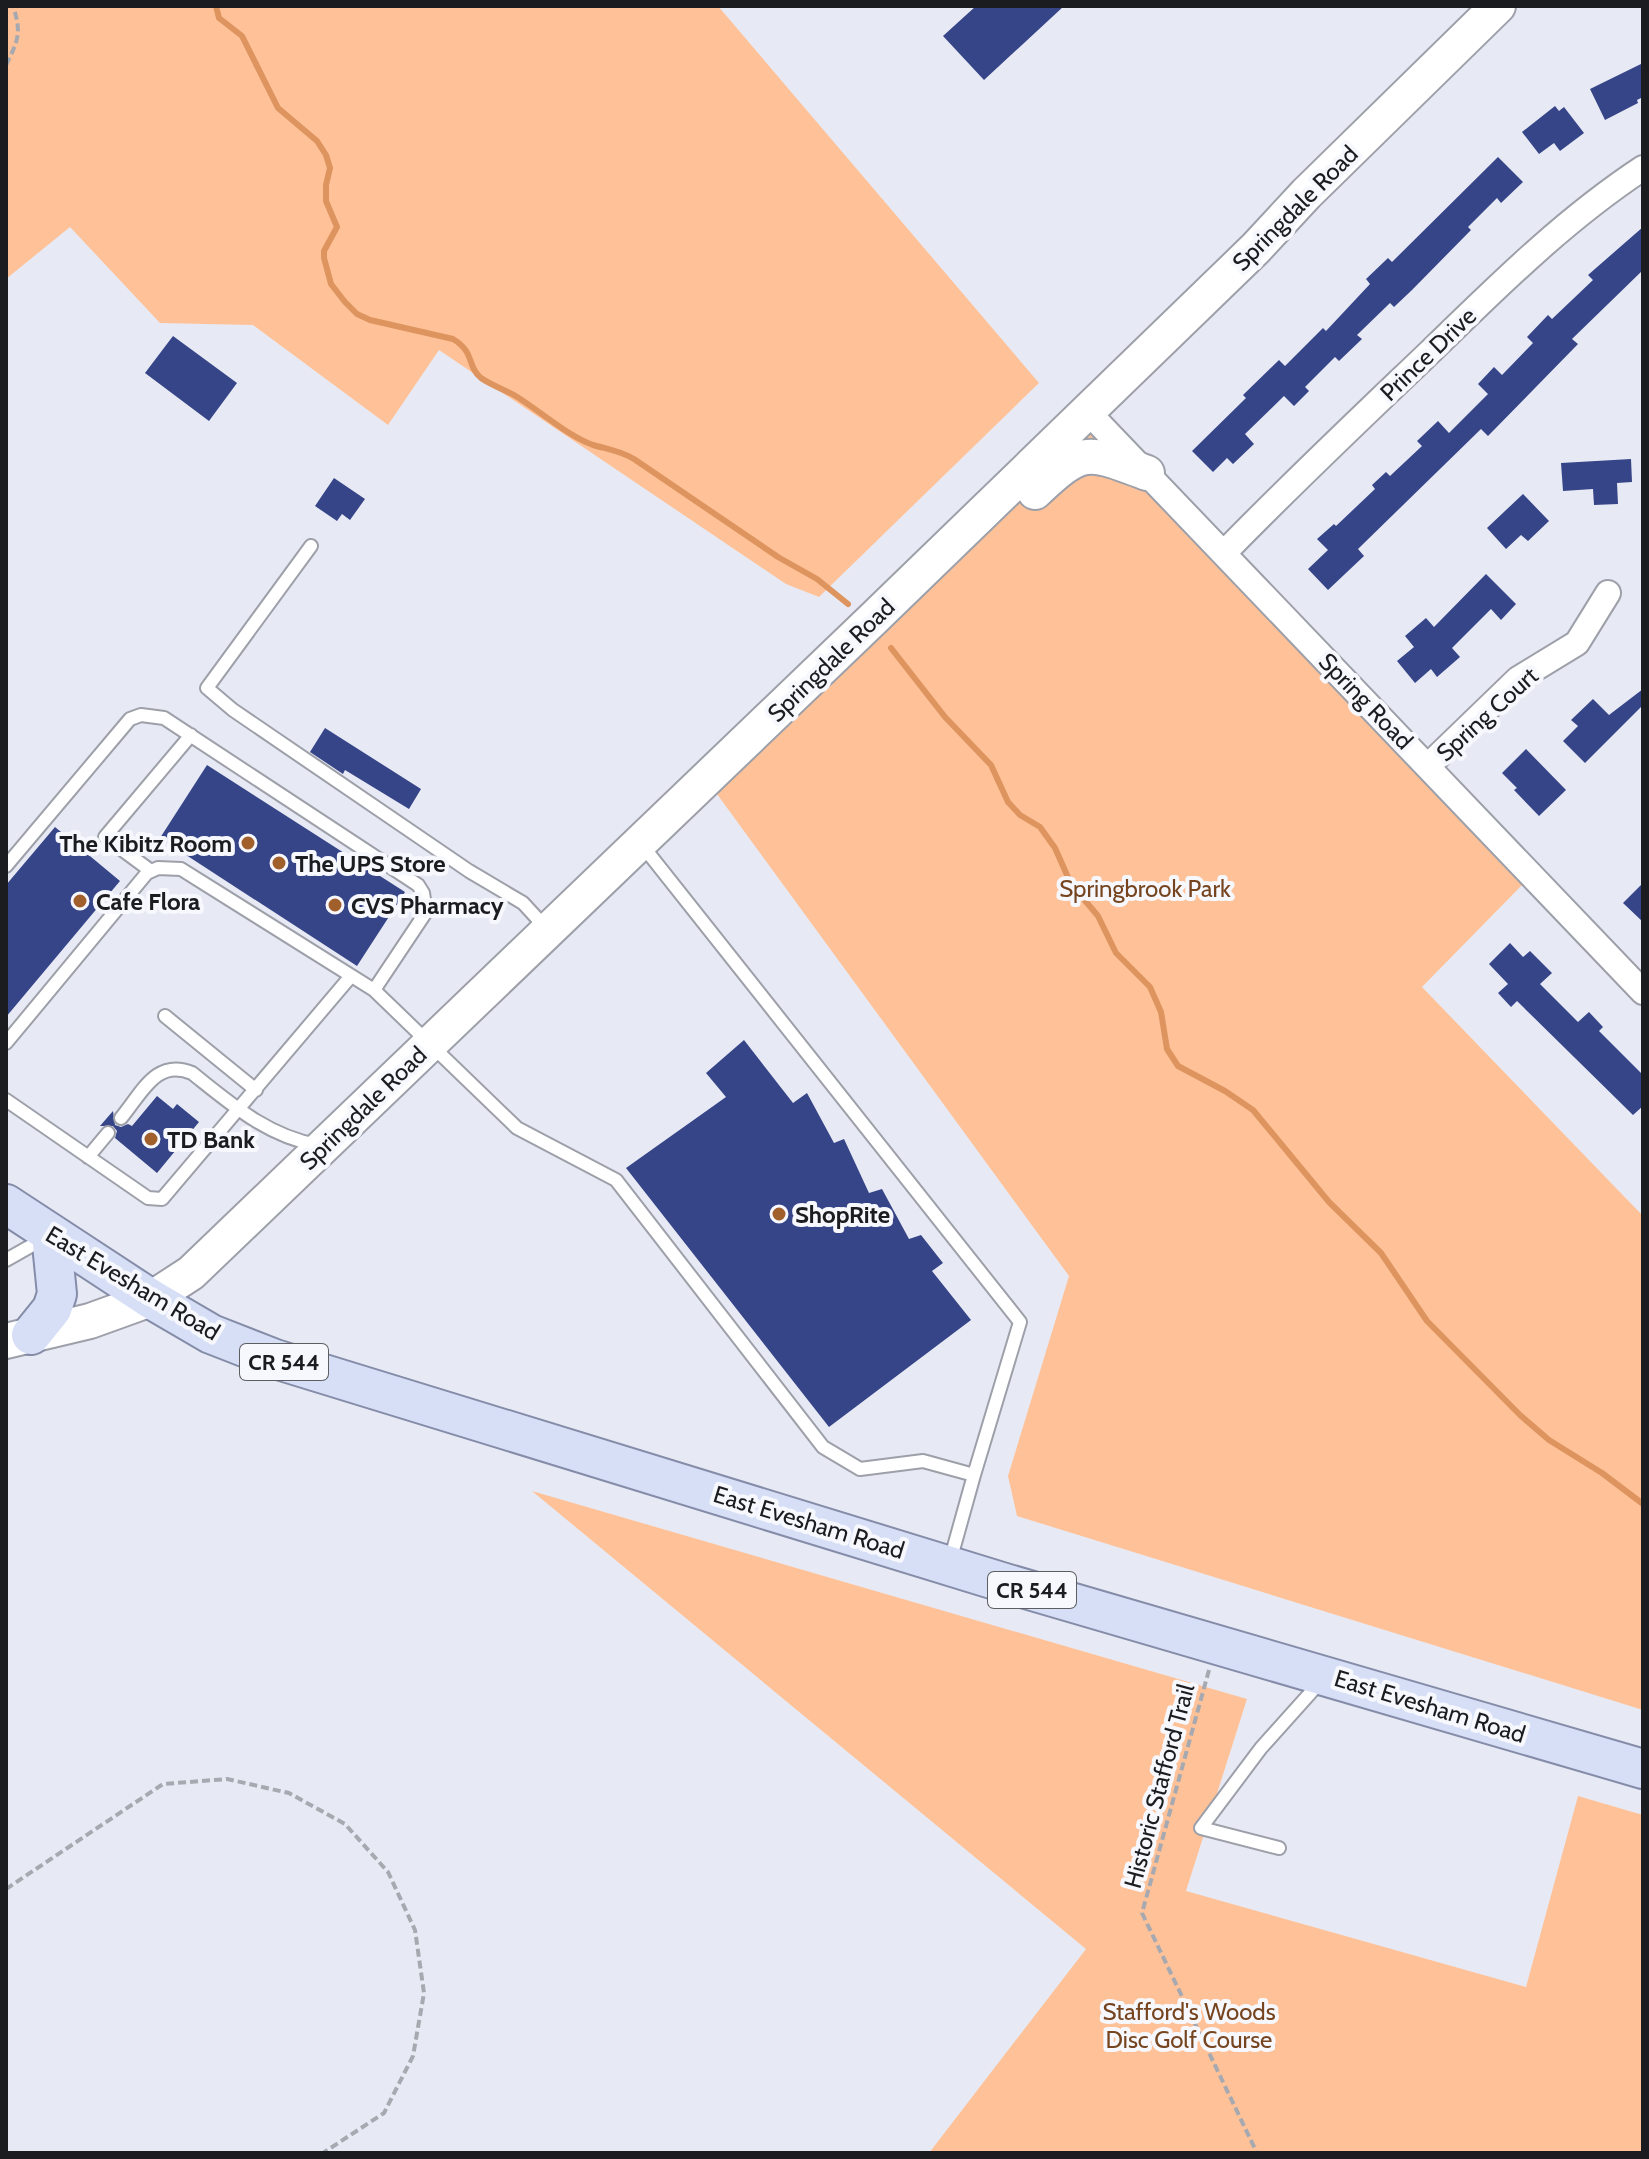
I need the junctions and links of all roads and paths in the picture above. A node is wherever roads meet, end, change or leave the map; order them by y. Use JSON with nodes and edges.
{"nodes":[{"id":1,"x":13,"y":6,"type":"edge"},
{"id":2,"x":1498,"y":6,"type":"edge"},
{"id":3,"x":6,"y":65,"type":"edge"},
{"id":4,"x":1643,"y":168,"type":"edge"},
{"id":5,"x":1087,"y":411,"type":"junction"},
{"id":6,"x":1147,"y":473,"type":"junction"},
{"id":7,"x":311,"y":546,"type":"dead end"},
{"id":8,"x":1224,"y":553,"type":"junction"},
{"id":9,"x":915,"y":580,"type":"junction"},
{"id":10,"x":1608,"y":593,"type":"dead end"},
{"id":11,"x":191,"y":735,"type":"junction"},
{"id":12,"x":1428,"y":766,"type":"junction"},
{"id":13,"x":640,"y":842,"type":"junction"},
{"id":14,"x":6,"y":866,"type":"edge"},
{"id":15,"x":151,"y":871,"type":"junction"},
{"id":16,"x":548,"y":931,"type":"junction"},
{"id":17,"x":351,"y":976,"type":"junction"},
{"id":18,"x":374,"y":990,"type":"junction"},
{"id":19,"x":1643,"y":992,"type":"edge"},
{"id":20,"x":165,"y":1016,"type":"dead end"},
{"id":21,"x":6,"y":1043,"type":"edge"},
{"id":22,"x":430,"y":1043,"type":"junction"},
{"id":23,"x":256,"y":1090,"type":"junction"},
{"id":24,"x":6,"y":1100,"type":"edge"},
{"id":25,"x":239,"y":1110,"type":"junction"},
{"id":26,"x":121,"y":1118,"type":"dead end"},
{"id":27,"x":108,"y":1133,"type":"dead end"},
{"id":28,"x":323,"y":1146,"type":"junction"},
{"id":29,"x":88,"y":1157,"type":"junction"},
{"id":30,"x":6,"y":1204,"type":"edge"},
{"id":31,"x":51,"y":1234,"type":"junction"},
{"id":32,"x":6,"y":1260,"type":"edge"},
{"id":33,"x":151,"y":1299,"type":"junction"},
{"id":34,"x":13,"y":1338,"type":"edge"},
{"id":35,"x":974,"y":1475,"type":"junction"},
{"id":36,"x":949,"y":1564,"type":"junction"},
{"id":37,"x":1217,"y":1643,"type":"junction"},
{"id":38,"x":1327,"y":1675,"type":"junction"},
{"id":39,"x":1643,"y":1769,"type":"edge"},
{"id":40,"x":1279,"y":1848,"type":"dead end"},
{"id":41,"x":6,"y":1889,"type":"edge"},
{"id":42,"x":323,"y":2153,"type":"edge"},
{"id":43,"x":1257,"y":2153,"type":"edge"}],
"edges":[{"from":1,"to":3,"type":"path"},
{"from":2,"to":5,"type":"main road","name":"Springdale Road"},
{"from":4,"to":8,"type":"street","name":"Prince Drive"},
{"from":5,"to":6,"type":"street","name":"Spring Road"},
{"from":5,"to":9,"type":"main road","name":"Springdale Road"},
{"from":6,"to":8,"type":"street","name":"Spring Road"},
{"from":6,"to":9,"type":"main road"},
{"from":7,"to":16,"type":"lane"},
{"from":8,"to":12,"type":"street","name":"Spring Road"},
{"from":9,"to":13,"type":"main road","name":"Springdale Road"},
{"from":10,"to":12,"type":"street","name":"Spring Court"},
{"from":11,"to":14,"type":"lane"},
{"from":11,"to":15,"type":"lane"},
{"from":11,"to":18,"type":"lane"},
{"from":12,"to":19,"type":"street","name":"Spring Road"},
{"from":13,"to":16,"type":"main road","name":"Springdale Road"},
{"from":13,"to":35,"type":"lane"},
{"from":15,"to":17,"type":"lane"},
{"from":15,"to":21,"type":"lane"},
{"from":16,"to":22,"type":"main road","name":"Springdale Road"},
{"from":17,"to":18,"type":"lane"},
{"from":17,"to":23,"type":"lane"},
{"from":18,"to":22,"type":"lane"},
{"from":20,"to":23,"type":"lane"},
{"from":22,"to":28,"type":"main road","name":"Springdale Road"},
{"from":22,"to":35,"type":"lane"},
{"from":23,"to":25,"type":"lane"},
{"from":24,"to":29,"type":"lane"},
{"from":25,"to":26,"type":"lane"},
{"from":25,"to":28,"type":"lane"},
{"from":25,"to":29,"type":"lane"},
{"from":27,"to":29,"type":"lane"},
{"from":28,"to":33,"type":"main road","name":"Springdale Road"},
{"from":30,"to":31,"type":"main road","name":"East Evesham Road","number":"CR 544"},
{"from":31,"to":32,"type":"lane"},
{"from":31,"to":33,"type":"main road","name":"East Evesham Road","number":"CR 544"},
{"from":31,"to":34,"type":"main road"},
{"from":33,"to":34,"type":"main road","name":"Springdale Road"},
{"from":33,"to":36,"type":"main road","name":"East Evesham Road","number":"CR 544"},
{"from":35,"to":36,"type":"lane"},
{"from":36,"to":37,"type":"main road","name":"East Evesham Road","number":"CR 544"},
{"from":37,"to":38,"type":"main road","name":"East Evesham Road","number":"CR 544"},
{"from":37,"to":43,"type":"path","name":"Historic Stafford Trail"},
{"from":38,"to":39,"type":"main road","name":"East Evesham Road","number":"CR 544"},
{"from":38,"to":40,"type":"lane"},
{"from":41,"to":42,"type":"path"}]}
